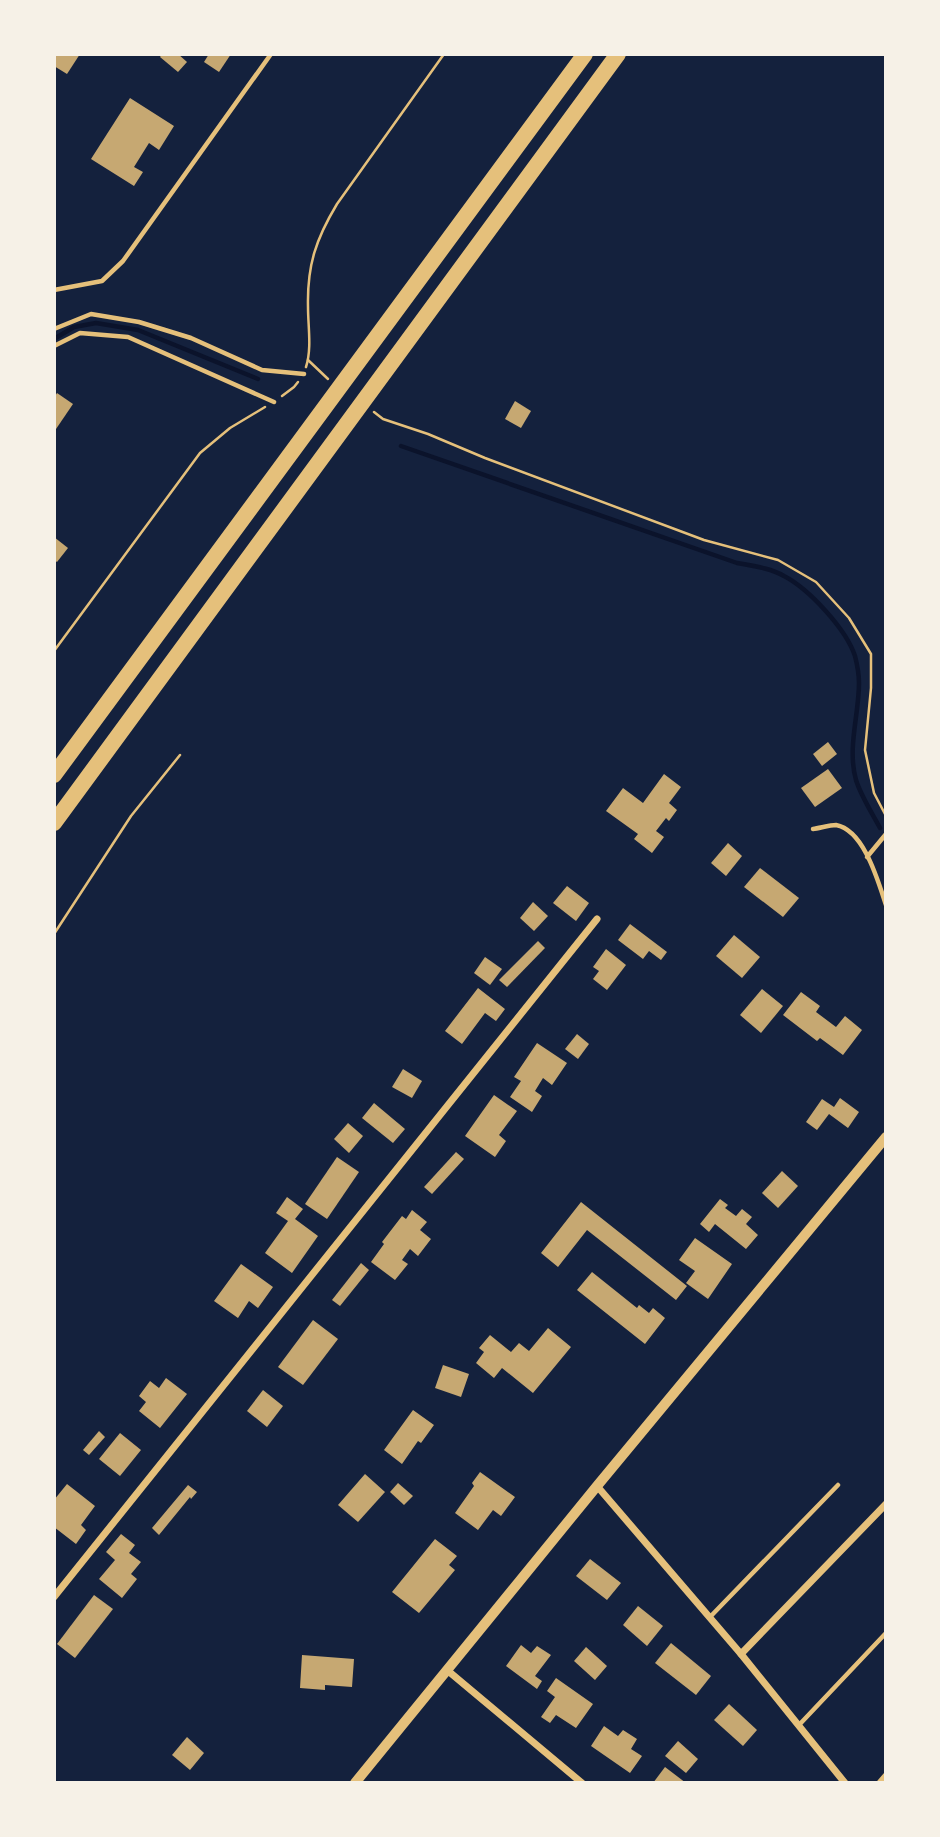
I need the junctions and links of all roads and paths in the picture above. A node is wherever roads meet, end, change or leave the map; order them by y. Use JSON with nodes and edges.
{"nodes":[{"id":1,"x":271,"y":54,"type":"edge"},
{"id":2,"x":585,"y":54,"type":"edge"},
{"id":3,"x":618,"y":54,"type":"edge"},
{"id":4,"x":54,"y":290,"type":"edge"},
{"id":5,"x":54,"y":329,"type":"edge"},
{"id":6,"x":54,"y":346,"type":"edge"},
{"id":7,"x":308,"y":360,"type":"dead end"},
{"id":8,"x":304,"y":374,"type":"dead end"},
{"id":9,"x":324,"y":376,"type":"dead end"},
{"id":10,"x":274,"y":402,"type":"dead end"},
{"id":11,"x":383,"y":419,"type":"dead end"},
{"id":12,"x":180,"y":755,"type":"dead end"},
{"id":13,"x":54,"y":775,"type":"edge"},
{"id":14,"x":886,"y":816,"type":"edge"},
{"id":15,"x":54,"y":823,"type":"edge"},
{"id":16,"x":813,"y":829,"type":"dead end"},
{"id":17,"x":886,"y":834,"type":"edge"},
{"id":18,"x":867,"y":856,"type":"junction"},
{"id":19,"x":886,"y":905,"type":"edge"},
{"id":20,"x":597,"y":919,"type":"dead end"},
{"id":21,"x":54,"y":934,"type":"edge"},
{"id":22,"x":886,"y":1137,"type":"edge"},
{"id":23,"x":838,"y":1485,"type":"dead end"},
{"id":24,"x":597,"y":1486,"type":"junction"},
{"id":25,"x":886,"y":1504,"type":"edge"},
{"id":26,"x":54,"y":1597,"type":"edge"},
{"id":27,"x":710,"y":1618,"type":"junction"},
{"id":28,"x":886,"y":1633,"type":"edge"},
{"id":29,"x":741,"y":1654,"type":"junction"},
{"id":30,"x":447,"y":1670,"type":"junction"},
{"id":31,"x":799,"y":1726,"type":"junction"},
{"id":32,"x":886,"y":1776,"type":"edge"},
{"id":33,"x":355,"y":1783,"type":"edge"},
{"id":34,"x":582,"y":1783,"type":"edge"},
{"id":35,"x":845,"y":1783,"type":"edge"},
{"id":36,"x":880,"y":1783,"type":"edge"}],
"edges":[{"from":1,"to":4,"type":"lane"},
{"from":2,"to":13,"type":"highway"},
{"from":3,"to":15,"type":"highway"},
{"from":5,"to":8,"type":"lane"},
{"from":6,"to":10,"type":"lane"},
{"from":7,"to":9,"type":"path"},
{"from":11,"to":14,"type":"path"},
{"from":12,"to":21,"type":"path"},
{"from":16,"to":18,"type":"lane"},
{"from":17,"to":18,"type":"lane"},
{"from":18,"to":19,"type":"lane"},
{"from":20,"to":26,"type":"street"},
{"from":22,"to":24,"type":"street"},
{"from":23,"to":27,"type":"lane"},
{"from":24,"to":27,"type":"street"},
{"from":24,"to":30,"type":"street"},
{"from":25,"to":29,"type":"street"},
{"from":27,"to":29,"type":"street"},
{"from":28,"to":31,"type":"lane"},
{"from":29,"to":31,"type":"street"},
{"from":30,"to":33,"type":"street"},
{"from":30,"to":34,"type":"street"},
{"from":31,"to":35,"type":"street"},
{"from":32,"to":36,"type":"street"}]}
